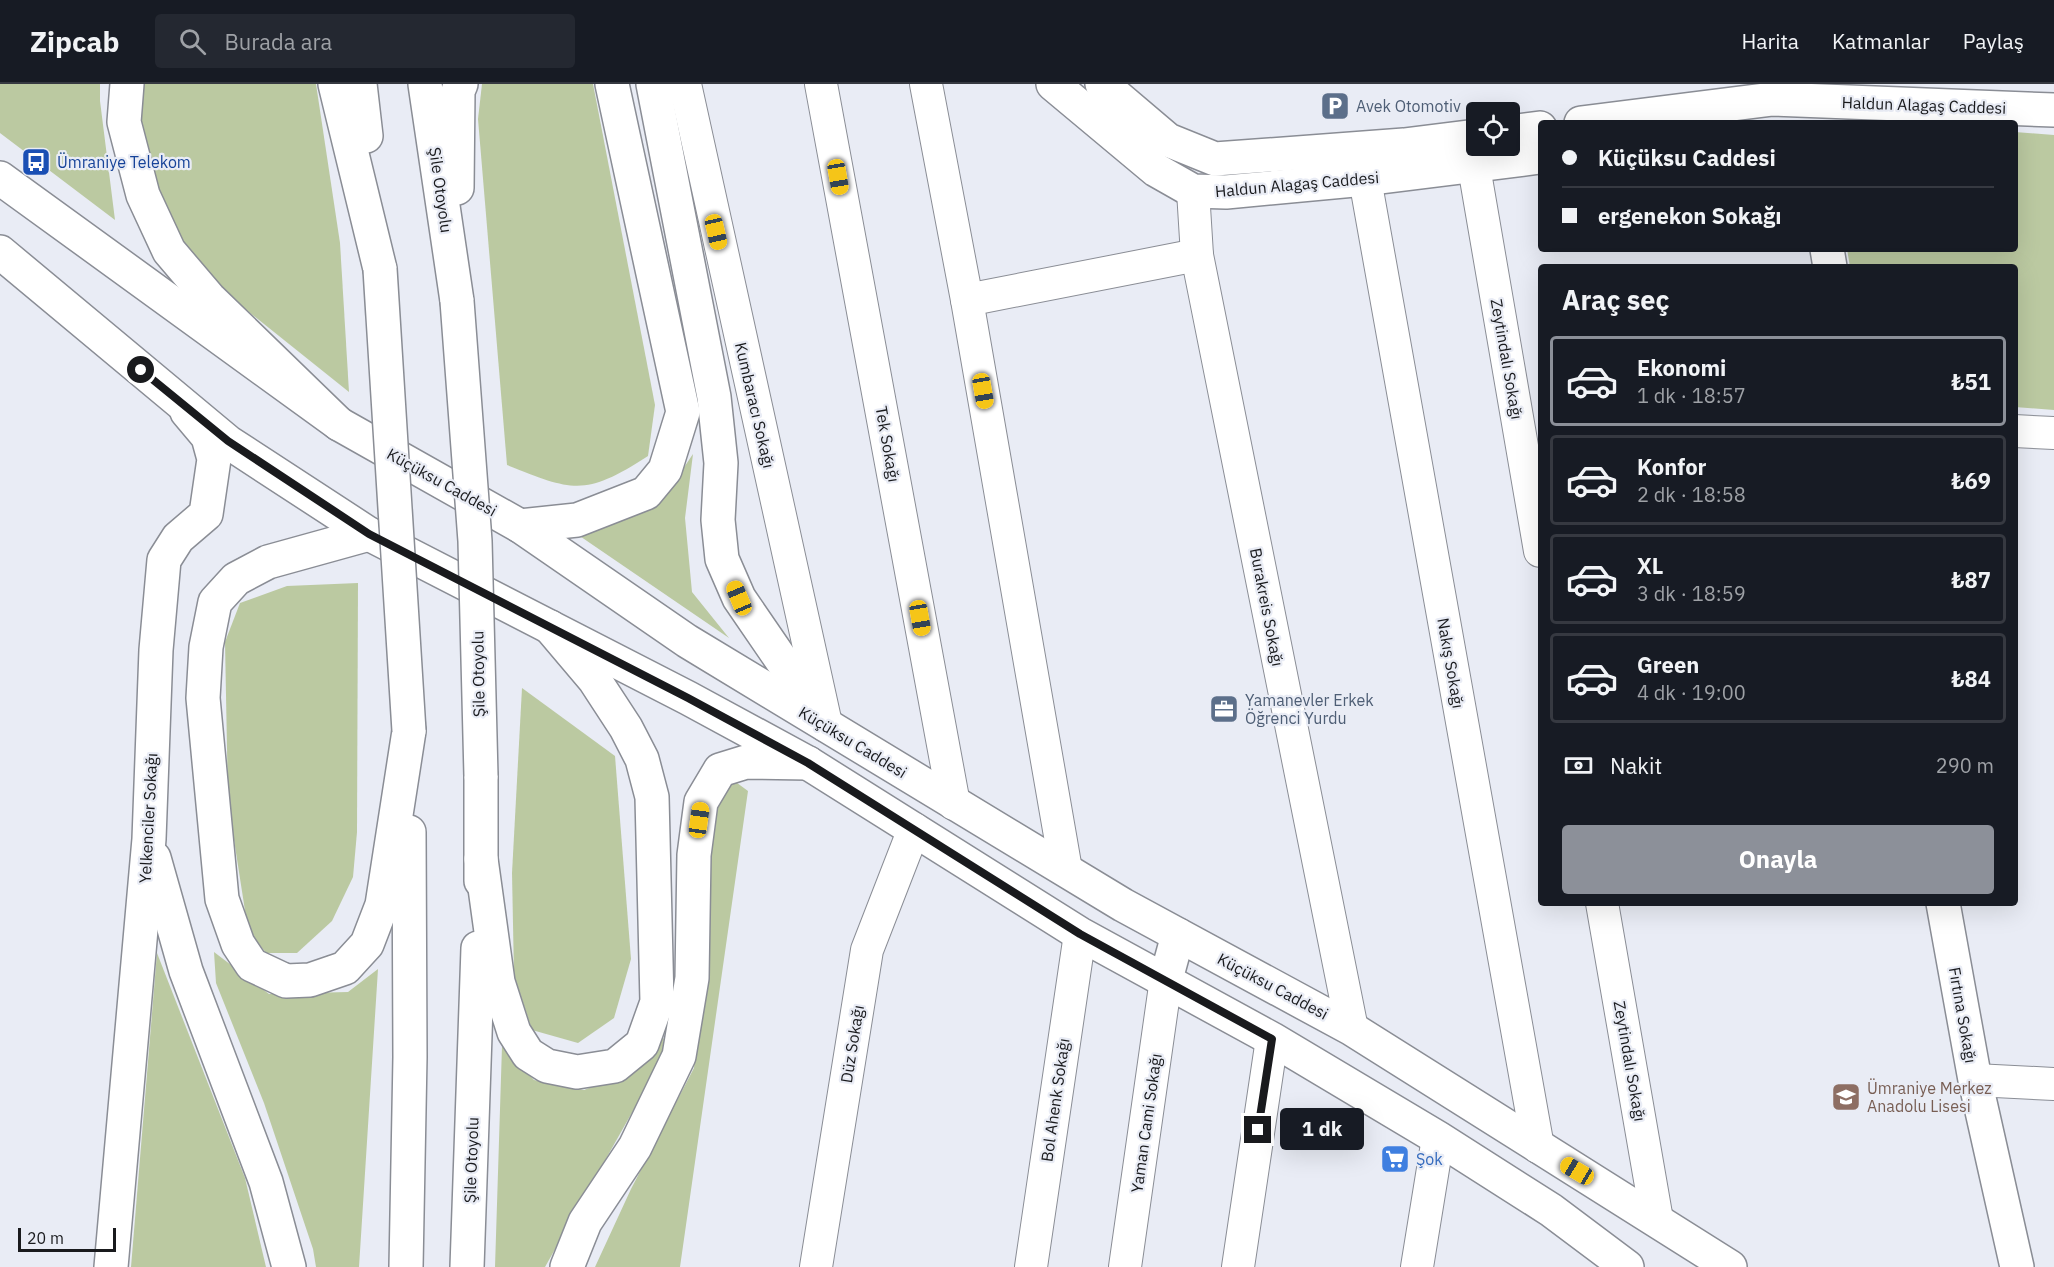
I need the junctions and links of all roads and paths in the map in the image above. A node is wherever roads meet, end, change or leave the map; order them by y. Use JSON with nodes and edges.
{"nodes":[{"id":1,"x":127,"y":84,"type":"edge"},
{"id":2,"x":335,"y":84,"type":"edge"},
{"id":3,"x":360,"y":84,"type":"edge"},
{"id":4,"x":425,"y":84,"type":"edge"},
{"id":5,"x":460,"y":84,"type":"edge"},
{"id":6,"x":612,"y":84,"type":"edge"},
{"id":7,"x":653,"y":84,"type":"edge"},
{"id":8,"x":685,"y":84,"type":"edge"},
{"id":9,"x":821,"y":84,"type":"edge"},
{"id":10,"x":926,"y":84,"type":"edge"},
{"id":11,"x":1053,"y":84,"type":"edge"},
{"id":12,"x":1102,"y":84,"type":"edge"},
{"id":13,"x":2054,"y":110,"type":"edge"},
{"id":14,"x":1828,"y":113,"type":"edge"},
{"id":15,"x":1605,"y":120,"type":"edge"},
{"id":16,"x":1791,"y":120,"type":"edge"},
{"id":17,"x":1538,"y":128,"type":"edge"},
{"id":18,"x":1520,"y":131,"type":"edge"},
{"id":19,"x":1466,"y":150,"type":"edge"},
{"id":20,"x":1466,"y":153,"type":"edge"},
{"id":21,"x":1520,"y":155,"type":"edge"},
{"id":22,"x":1476,"y":156,"type":"edge"},
{"id":23,"x":1538,"y":157,"type":"edge"},
{"id":24,"x":0,"y":178,"type":"edge"},
{"id":25,"x":1365,"y":179,"type":"junction"},
{"id":26,"x":1193,"y":191,"type":"junction"},
{"id":27,"x":0,"y":252,"type":"edge"},
{"id":28,"x":1197,"y":255,"type":"junction"},
{"id":29,"x":380,"y":269,"type":"junction"},
{"id":30,"x":967,"y":300,"type":"junction"},
{"id":31,"x":457,"y":301,"type":"junction"},
{"id":32,"x":176,"y":399,"type":"junction"},
{"id":33,"x":339,"y":424,"type":"junction"},
{"id":34,"x":2018,"y":431,"type":"edge"},
{"id":35,"x":2054,"y":433,"type":"edge"},
{"id":36,"x":520,"y":526,"type":"junction"},
{"id":37,"x":369,"y":534,"type":"junction"},
{"id":38,"x":1538,"y":539,"type":"edge"},
{"id":39,"x":550,"y":627,"type":"junction"},
{"id":40,"x":826,"y":725,"type":"junction"},
{"id":41,"x":409,"y":732,"type":"junction"},
{"id":42,"x":808,"y":763,"type":"junction"},
{"id":43,"x":954,"y":804,"type":"junction"},
{"id":44,"x":914,"y":829,"type":"junction"},
{"id":45,"x":149,"y":839,"type":"junction"},
{"id":46,"x":482,"y":859,"type":"junction"},
{"id":47,"x":1066,"y":870,"type":"junction"},
{"id":48,"x":1603,"y":906,"type":"edge"},
{"id":49,"x":1944,"y":906,"type":"edge"},
{"id":50,"x":1080,"y":934,"type":"junction"},
{"id":51,"x":1178,"y":934,"type":"junction"},
{"id":52,"x":1166,"y":979,"type":"junction"},
{"id":53,"x":1352,"y":1029,"type":"junction"},
{"id":54,"x":1272,"y":1039,"type":"junction"},
{"id":55,"x":410,"y":1057,"type":"junction"},
{"id":56,"x":1975,"y":1080,"type":"junction"},
{"id":57,"x":2054,"y":1084,"type":"edge"},
{"id":58,"x":1438,"y":1138,"type":"junction"},
{"id":59,"x":1538,"y":1147,"type":"junction"},
{"id":60,"x":1657,"y":1220,"type":"junction"},
{"id":61,"x":1619,"y":1264,"type":"edge"},
{"id":62,"x":111,"y":1267,"type":"edge"},
{"id":63,"x":290,"y":1267,"type":"edge"},
{"id":64,"x":391,"y":1267,"type":"edge"},
{"id":65,"x":406,"y":1267,"type":"edge"},
{"id":66,"x":468,"y":1267,"type":"edge"},
{"id":67,"x":567,"y":1267,"type":"edge"},
{"id":68,"x":816,"y":1267,"type":"edge"},
{"id":69,"x":1030,"y":1267,"type":"edge"},
{"id":70,"x":1125,"y":1267,"type":"edge"},
{"id":71,"x":1238,"y":1267,"type":"edge"},
{"id":72,"x":1417,"y":1267,"type":"edge"},
{"id":73,"x":1730,"y":1267,"type":"edge"},
{"id":74,"x":1995,"y":1267,"type":"edge"},
{"id":75,"x":2017,"y":1267,"type":"edge"}],
"edges":[{"from":1,"to":33,"type":"main road"},
{"from":2,"to":29,"type":"main road"},
{"from":3,"to":29,"type":"main road"},
{"from":4,"to":31,"type":"main road","name":"Şile Otoyolu"},
{"from":5,"to":31,"type":"main road"},
{"from":6,"to":36,"type":"main road"},
{"from":7,"to":40,"type":"main road"},
{"from":8,"to":40,"type":"street","name":"Kumbaracı Sokağı"},
{"from":9,"to":43,"type":"street","name":"Tek Sokağı"},
{"from":10,"to":30,"type":"street"},
{"from":11,"to":26,"type":"main road","name":"Haldun Alagaş Caddesi"},
{"from":12,"to":19,"type":"main road","name":"Haldun Alagaş Caddesi"},
{"from":13,"to":14,"type":"main road","name":"Haldun Alagaş Caddesi"},
{"from":14,"to":15,"type":"main road","name":"Haldun Alagaş Caddesi"},
{"from":14,"to":16,"type":"main road","name":"Haldun Alagaş Caddesi"},
{"from":17,"to":18,"type":"main road"},
{"from":20,"to":25,"type":"main road","name":"Haldun Alagaş Caddesi"},
{"from":21,"to":23,"type":"main road","name":"Haldun Alagaş Caddesi"},
{"from":22,"to":38,"type":"street","name":"Zeytindalı Sokağı"},
{"from":24,"to":33,"type":"main road","name":"Küçüksu Caddesi"},
{"from":25,"to":26,"type":"main road","name":"Haldun Alagaş Caddesi"},
{"from":25,"to":59,"type":"street","name":"Nakış Sokağı"},
{"from":26,"to":28,"type":"street","name":"Burakreis Sokağı"},
{"from":27,"to":32,"type":"main road"},
{"from":28,"to":30,"type":"street"},
{"from":28,"to":53,"type":"street","name":"Burakreis Sokağı"},
{"from":29,"to":41,"type":"main road","bridge":true},
{"from":30,"to":47,"type":"street"},
{"from":31,"to":46,"type":"main road","name":"Şile Otoyolu","bridge":true},
{"from":32,"to":37,"type":"main road"},
{"from":32,"to":45,"type":"main road","name":"Yelkenciler Sokağı"},
{"from":33,"to":36,"type":"main road","name":"Küçüksu Caddesi"},
{"from":34,"to":35,"type":"street"},
{"from":36,"to":40,"type":"main road","name":"Küçüksu Caddesi"},
{"from":37,"to":39,"type":"main road"},
{"from":37,"to":41,"type":"main road"},
{"from":39,"to":42,"type":"main road"},
{"from":39,"to":46,"type":"main road"},
{"from":40,"to":43,"type":"main road","name":"Küçüksu Caddesi"},
{"from":41,"to":55,"type":"main road"},
{"from":42,"to":44,"type":"main road"},
{"from":42,"to":67,"type":"main road"},
{"from":43,"to":47,"type":"main road","name":"Küçüksu Caddesi"},
{"from":44,"to":50,"type":"main road"},
{"from":44,"to":68,"type":"street","name":"Düz Sokağı"},
{"from":45,"to":62,"type":"main road","name":"Yelkenciler Sokağı"},
{"from":45,"to":63,"type":"main road"},
{"from":46,"to":66,"type":"main road","name":"Şile Otoyolu"},
{"from":47,"to":51,"type":"main road","name":"Küçüksu Caddesi"},
{"from":48,"to":60,"type":"street","name":"Zeytindalı Sokağı"},
{"from":49,"to":56,"type":"main road","name":"Fırtına Sokağı"},
{"from":50,"to":52,"type":"main road"},
{"from":50,"to":69,"type":"street","name":"Bol Ahenk Sokağı"},
{"from":51,"to":52,"type":"main road"},
{"from":51,"to":53,"type":"main road","name":"Küçüksu Caddesi"},
{"from":52,"to":54,"type":"main road"},
{"from":52,"to":70,"type":"street","name":"Yaman Cami Sokağı"},
{"from":53,"to":59,"type":"main road","name":"Küçüksu Caddesi"},
{"from":54,"to":58,"type":"main road"},
{"from":54,"to":71,"type":"street"},
{"from":55,"to":64,"type":"main road"},
{"from":55,"to":65,"type":"main road"},
{"from":56,"to":57,"type":"street"},
{"from":56,"to":74,"type":"main road"},
{"from":56,"to":75,"type":"main road","name":"Fırtına Sokağı"},
{"from":58,"to":61,"type":"main road"},
{"from":58,"to":72,"type":"street"},
{"from":59,"to":60,"type":"main road","name":"Küçüksu Caddesi"},
{"from":60,"to":73,"type":"main road","name":"Küçüksu Caddesi"}]}
